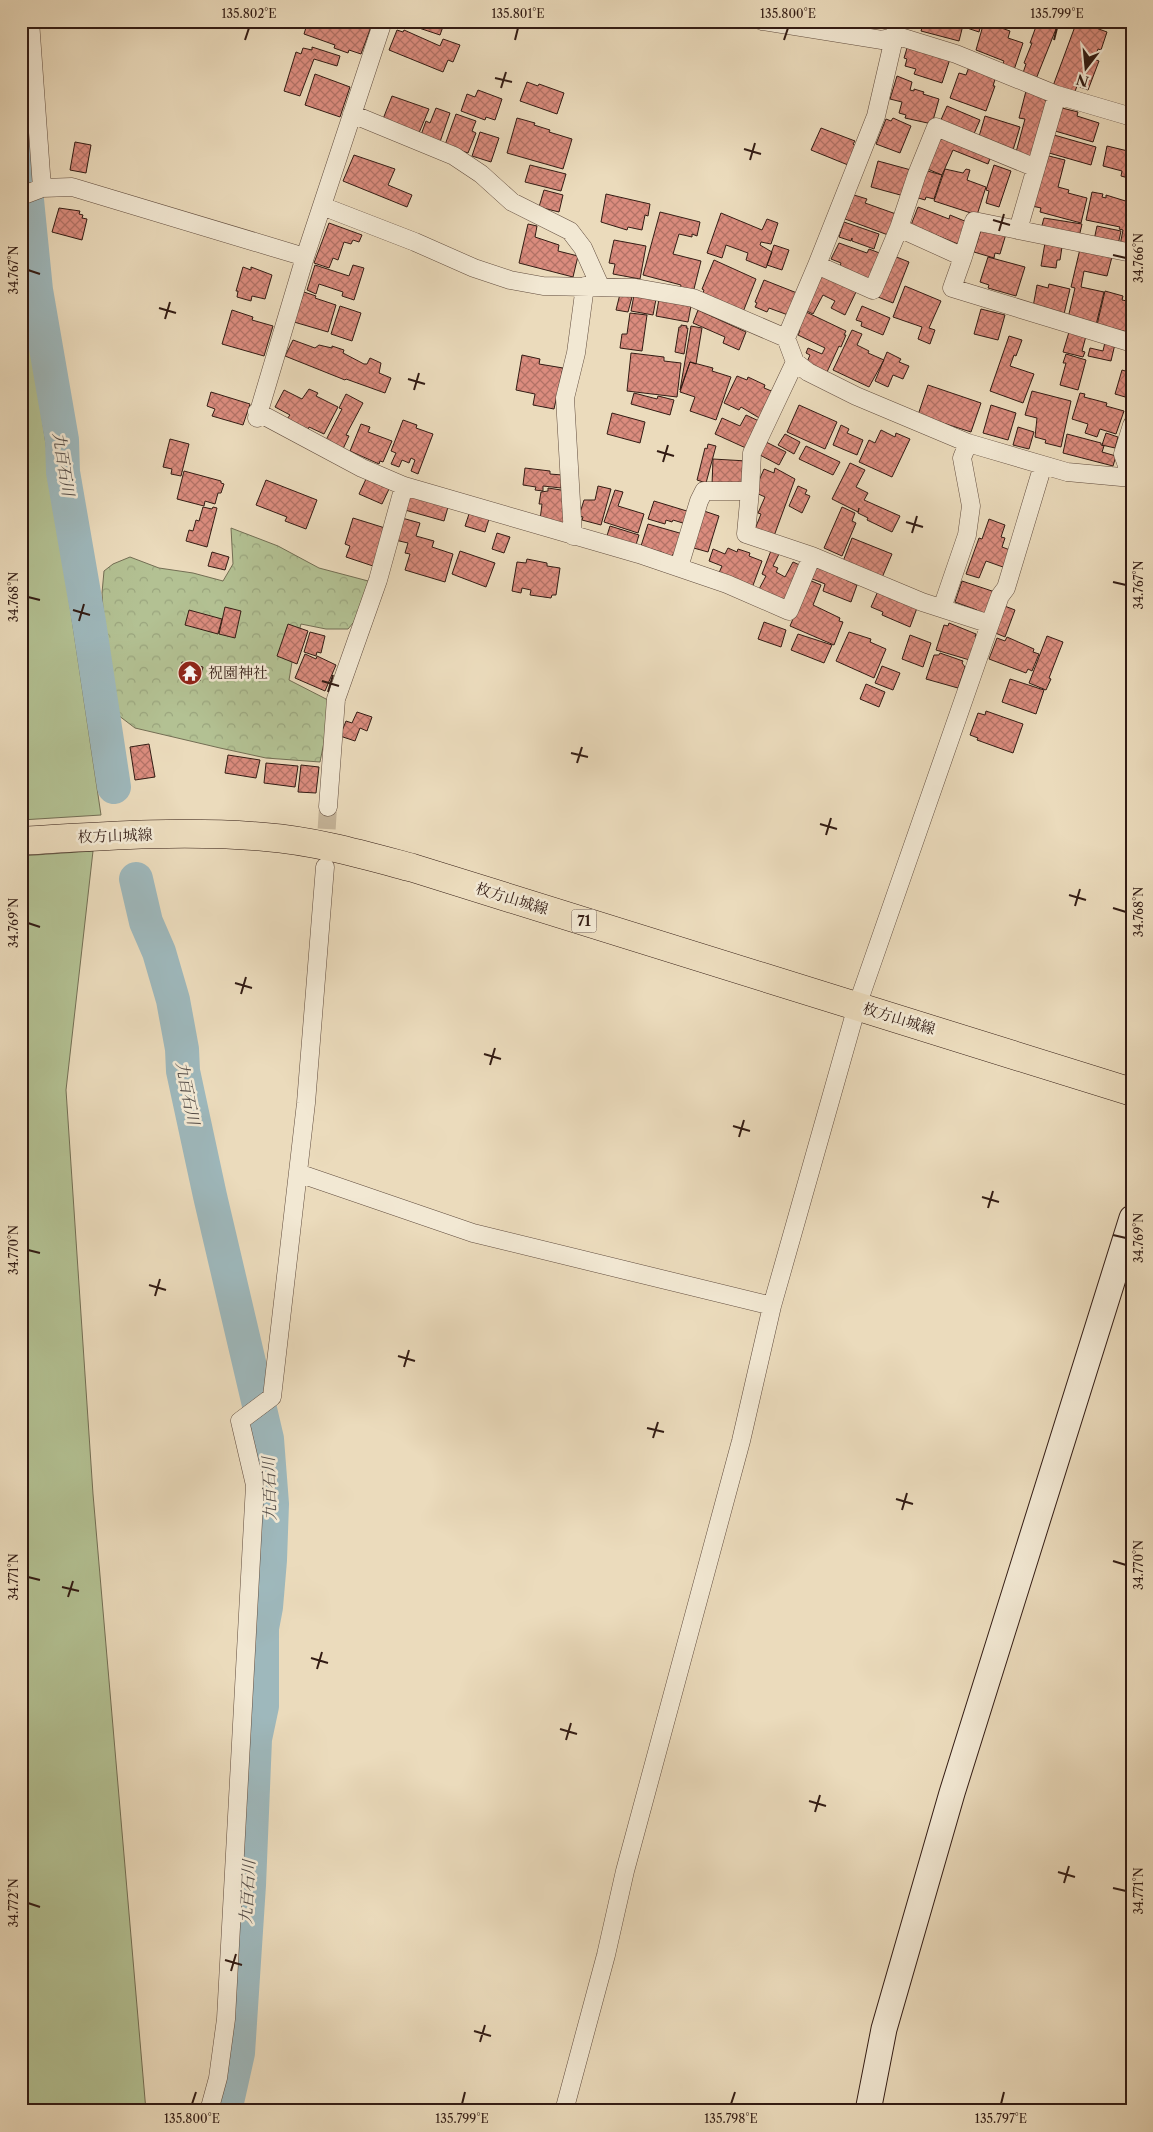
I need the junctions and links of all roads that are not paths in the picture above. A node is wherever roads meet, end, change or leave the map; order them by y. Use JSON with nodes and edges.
{"nodes":[{"id":1,"x":30,"y":21,"type":"edge"},
{"id":2,"x":383,"y":21,"type":"edge"},
{"id":3,"x":762,"y":21,"type":"edge"},
{"id":4,"x":896,"y":29,"type":"edge"},
{"id":5,"x":1057,"y":94,"type":"junction"},
{"id":6,"x":352,"y":114,"type":"junction"},
{"id":7,"x":1132,"y":118,"type":"edge"},
{"id":8,"x":1036,"y":168,"type":"junction"},
{"id":9,"x":42,"y":188,"type":"junction"},
{"id":10,"x":21,"y":196,"type":"edge"},
{"id":11,"x":322,"y":206,"type":"junction"},
{"id":12,"x":899,"y":228,"type":"junction"},
{"id":13,"x":1018,"y":230,"type":"junction"},
{"id":14,"x":1132,"y":253,"type":"edge"},
{"id":15,"x":305,"y":257,"type":"junction"},
{"id":16,"x":963,"y":257,"type":"junction"},
{"id":17,"x":817,"y":265,"type":"junction"},
{"id":18,"x":593,"y":286,"type":"junction"},
{"id":19,"x":786,"y":338,"type":"junction"},
{"id":20,"x":1132,"y":343,"type":"edge"},
{"id":21,"x":795,"y":362,"type":"junction"},
{"id":22,"x":1132,"y":425,"type":"edge"},
{"id":23,"x":968,"y":443,"type":"junction"},
{"id":24,"x":1043,"y":465,"type":"junction"},
{"id":25,"x":1131,"y":478,"type":"edge"},
{"id":26,"x":404,"y":486,"type":"junction"},
{"id":27,"x":750,"y":491,"type":"junction"},
{"id":28,"x":573,"y":536,"type":"junction"},
{"id":29,"x":812,"y":556,"type":"junction"},
{"id":30,"x":679,"y":567,"type":"junction"},
{"id":31,"x":942,"y":608,"type":"junction"},
{"id":32,"x":990,"y":624,"type":"junction"},
{"id":33,"x":328,"y":807,"type":"tunnel mouth"},
{"id":34,"x":21,"y":841,"type":"edge"},
{"id":35,"x":325,"y":867,"type":"tunnel mouth"},
{"id":36,"x":857,"y":1006,"type":"junction"},
{"id":37,"x":1132,"y":1092,"type":"edge"},
{"id":38,"x":298,"y":1173,"type":"junction"},
{"id":39,"x":1132,"y":1218,"type":"edge"},
{"id":40,"x":772,"y":1306,"type":"junction"},
{"id":41,"x":209,"y":2111,"type":"edge"},
{"id":42,"x":564,"y":2111,"type":"edge"},
{"id":43,"x":868,"y":2111,"type":"edge"}],
"edges":[{"from":1,"to":9,"type":"street"},
{"from":2,"to":6,"type":"street"},
{"from":3,"to":4,"type":"street"},
{"from":4,"to":5,"type":"street"},
{"from":4,"to":17,"type":"street"},
{"from":5,"to":7,"type":"street"},
{"from":5,"to":8,"type":"street"},
{"from":6,"to":11,"type":"street"},
{"from":6,"to":18,"type":"street"},
{"from":8,"to":12,"type":"street"},
{"from":8,"to":13,"type":"street"},
{"from":9,"to":10,"type":"street"},
{"from":9,"to":15,"type":"street"},
{"from":11,"to":15,"type":"street"},
{"from":11,"to":18,"type":"street"},
{"from":12,"to":16,"type":"street"},
{"from":12,"to":17,"type":"street"},
{"from":13,"to":14,"type":"street"},
{"from":13,"to":16,"type":"street"},
{"from":15,"to":26,"type":"street"},
{"from":16,"to":20,"type":"street"},
{"from":17,"to":19,"type":"street"},
{"from":18,"to":19,"type":"street"},
{"from":18,"to":28,"type":"street"},
{"from":19,"to":21,"type":"street"},
{"from":21,"to":23,"type":"street"},
{"from":21,"to":27,"type":"street"},
{"from":22,"to":25,"type":"street"},
{"from":23,"to":24,"type":"street"},
{"from":23,"to":31,"type":"street"},
{"from":24,"to":25,"type":"street"},
{"from":24,"to":32,"type":"street"},
{"from":26,"to":28,"type":"street"},
{"from":26,"to":33,"type":"street"},
{"from":27,"to":29,"type":"street"},
{"from":27,"to":30,"type":"street"},
{"from":28,"to":30,"type":"street"},
{"from":29,"to":30,"type":"street"},
{"from":29,"to":31,"type":"street"},
{"from":31,"to":32,"type":"street"},
{"from":32,"to":36,"type":"street"},
{"from":34,"to":36,"type":"main road","name":"枚方山城線","number":"71"},
{"from":35,"to":38,"type":"street"},
{"from":36,"to":37,"type":"main road","name":"枚方山城線","number":"71"},
{"from":36,"to":40,"type":"street"},
{"from":38,"to":40,"type":"street"},
{"from":38,"to":41,"type":"street"},
{"from":39,"to":43,"type":"street"},
{"from":40,"to":42,"type":"street"}]}
